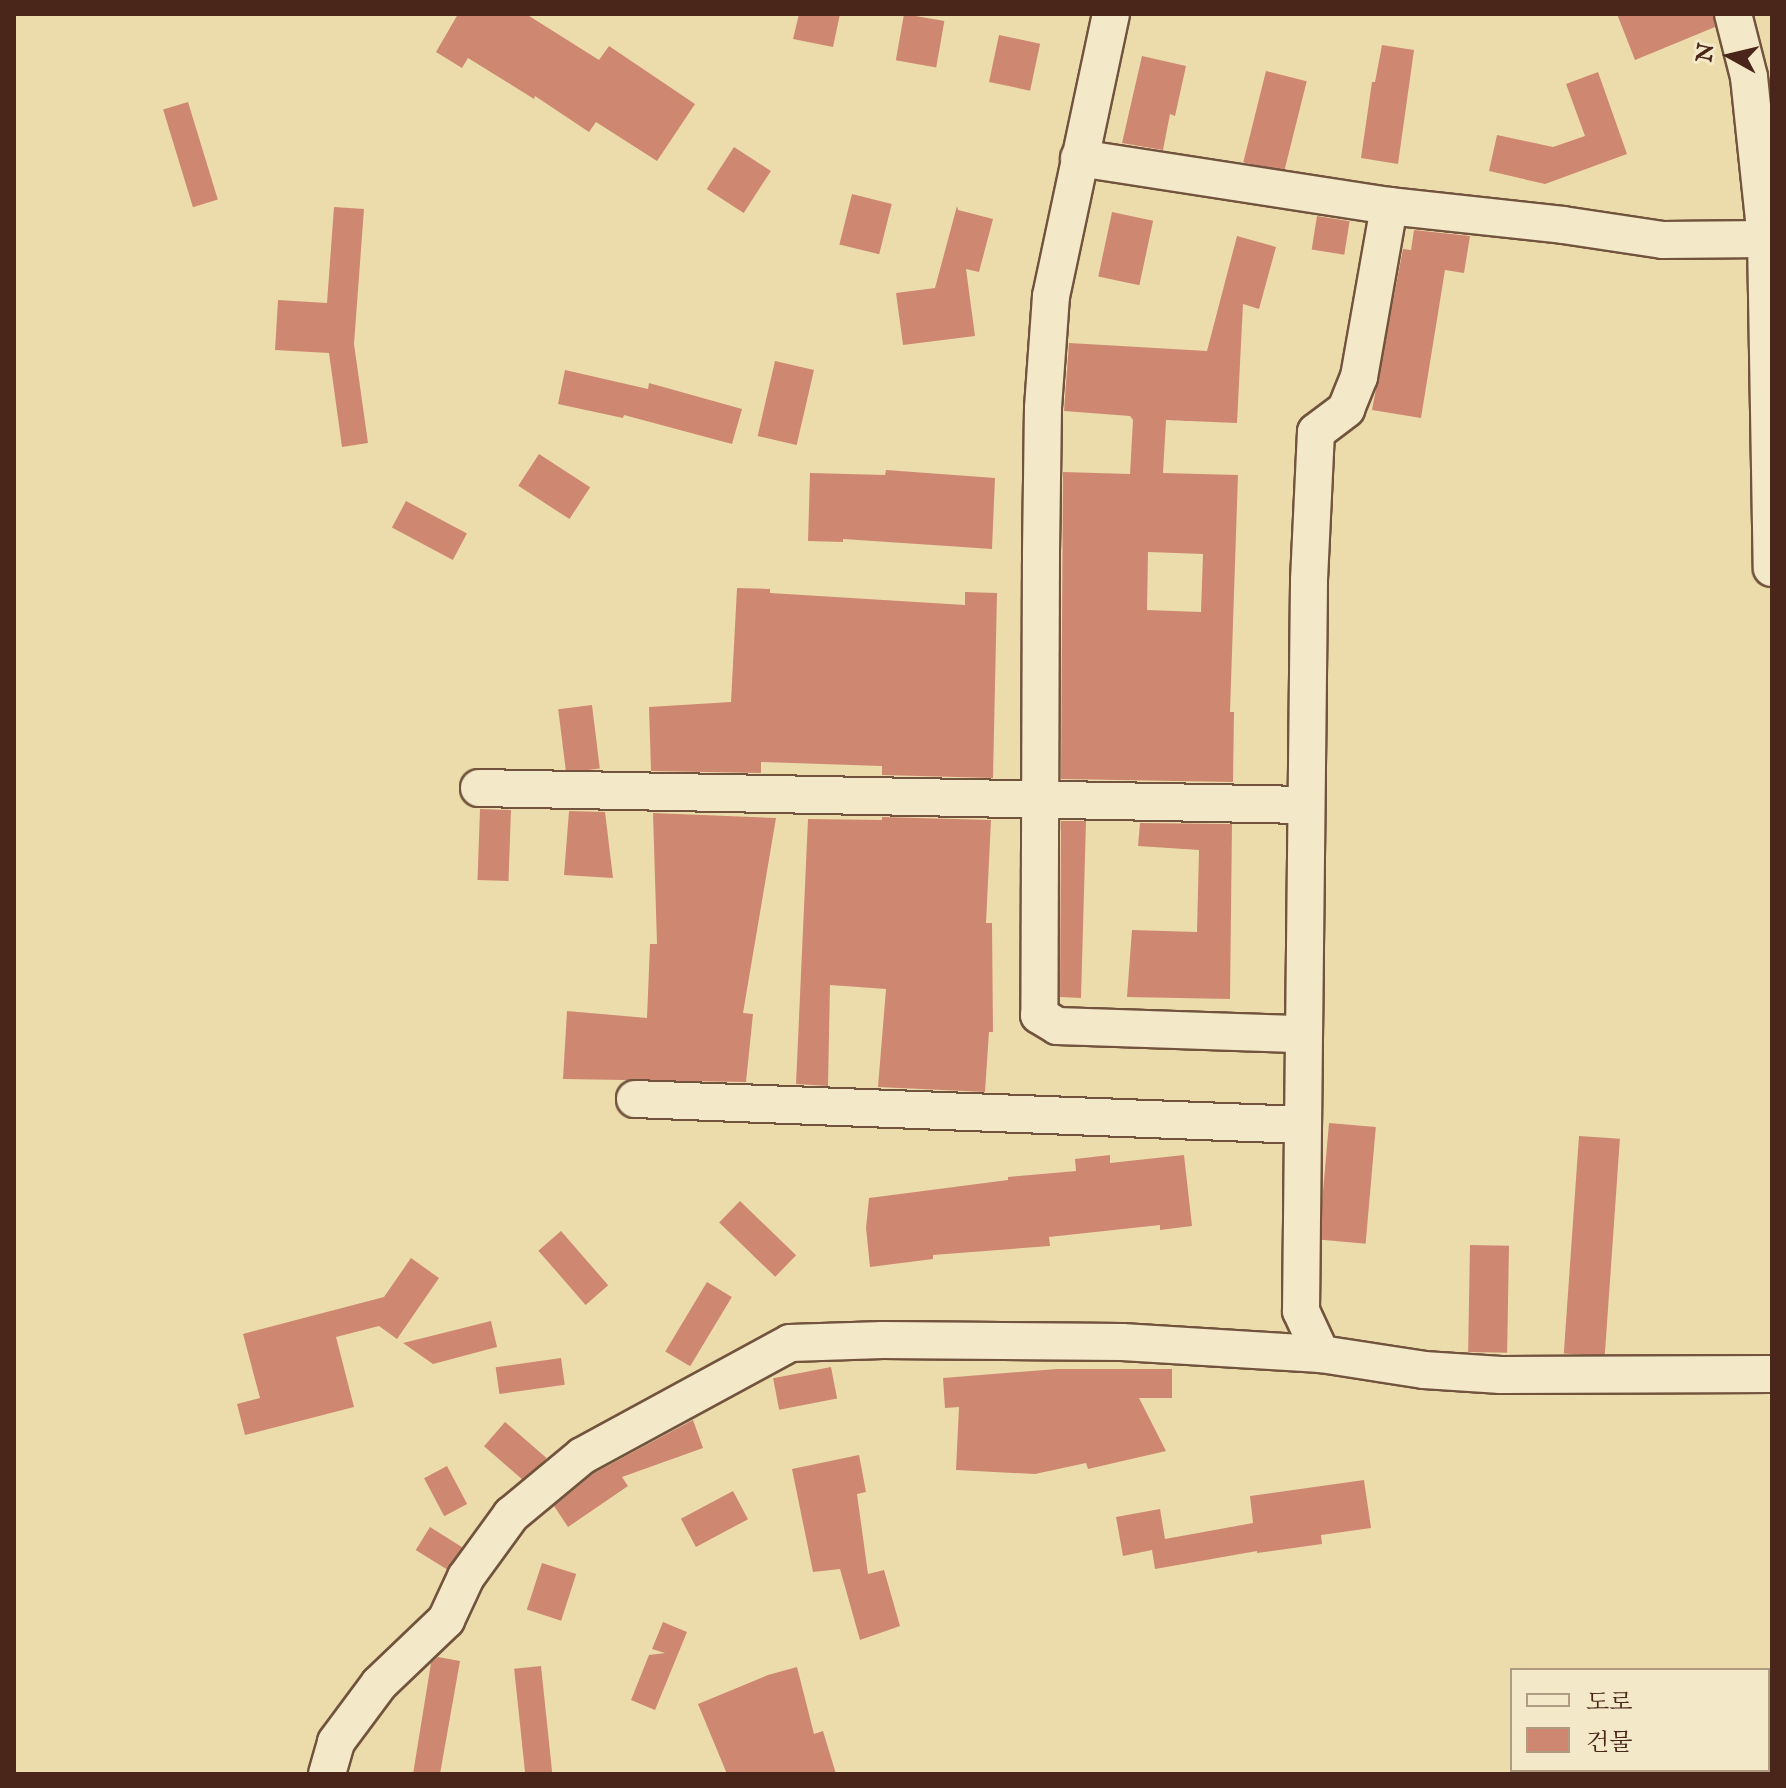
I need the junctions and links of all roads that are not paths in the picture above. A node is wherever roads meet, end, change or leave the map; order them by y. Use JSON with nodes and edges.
{"nodes":[{"id":1,"x":1111,"y":14,"type":"edge"},
{"id":2,"x":1733,"y":14,"type":"edge"},
{"id":3,"x":1079,"y":158,"type":"junction"},
{"id":4,"x":1389,"y":206,"type":"junction"},
{"id":5,"x":1766,"y":239,"type":"junction"},
{"id":6,"x":1772,"y":568,"type":"edge"},
{"id":7,"x":479,"y":788,"type":"dead end"},
{"id":8,"x":1040,"y":800,"type":"junction"},
{"id":9,"x":1306,"y":805,"type":"junction"},
{"id":10,"x":1303,"y":1034,"type":"junction"},
{"id":11,"x":635,"y":1099,"type":"dead end"},
{"id":12,"x":1302,"y":1125,"type":"junction"},
{"id":13,"x":1321,"y":1354,"type":"junction"},
{"id":14,"x":1772,"y":1374,"type":"edge"},
{"id":15,"x":327,"y":1774,"type":"edge"}],
"edges":[{"from":1,"to":3,"type":"street"},
{"from":2,"to":5,"type":"street"},
{"from":3,"to":4,"type":"street"},
{"from":3,"to":8,"type":"street"},
{"from":4,"to":5,"type":"street"},
{"from":4,"to":9,"type":"street"},
{"from":5,"to":6,"type":"street"},
{"from":7,"to":8,"type":"street"},
{"from":8,"to":9,"type":"street"},
{"from":8,"to":10,"type":"street"},
{"from":9,"to":10,"type":"street"},
{"from":10,"to":12,"type":"street"},
{"from":11,"to":12,"type":"street"},
{"from":12,"to":13,"type":"street"},
{"from":13,"to":14,"type":"street"},
{"from":13,"to":15,"type":"street"}]}
